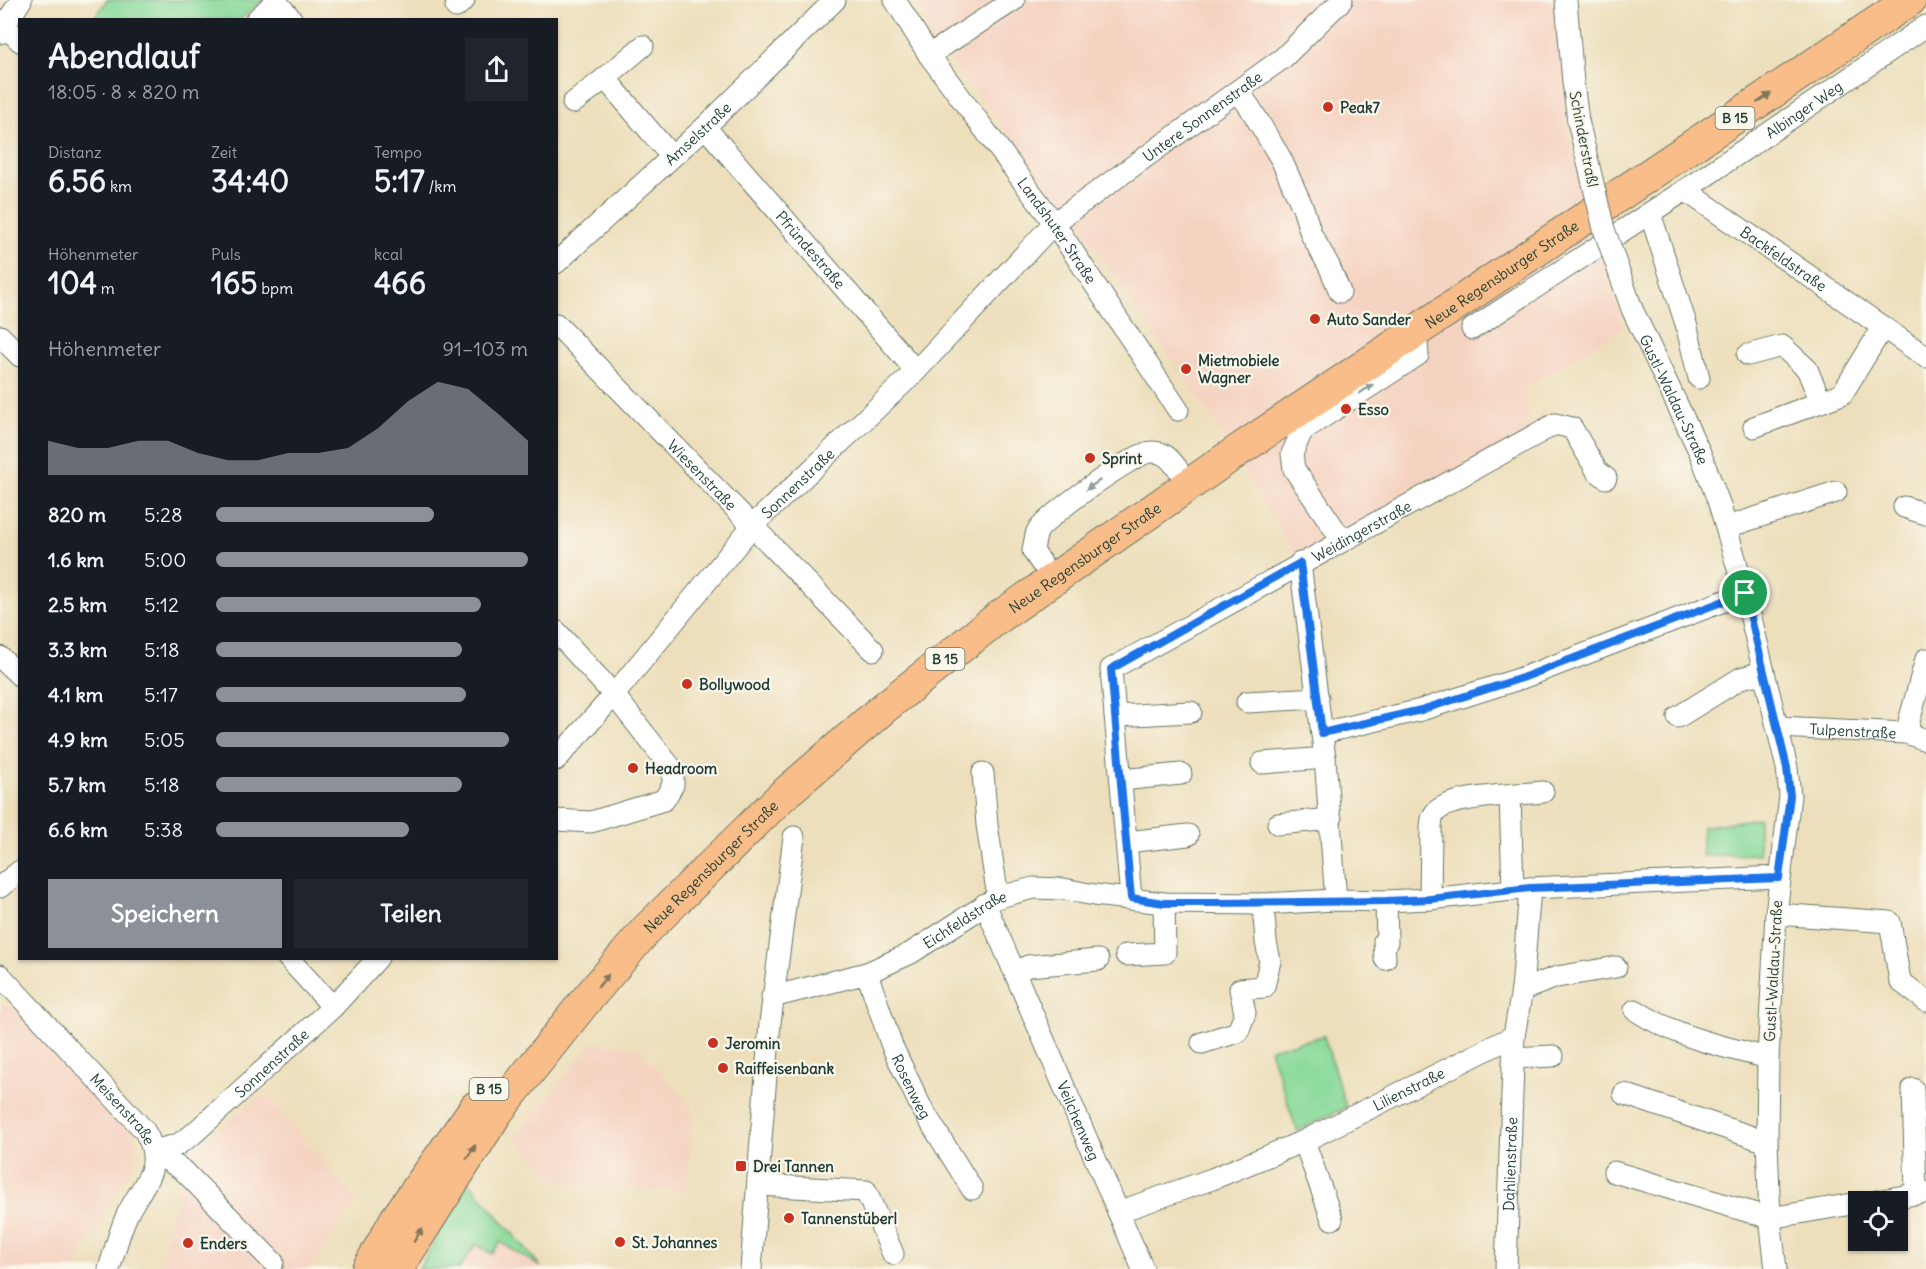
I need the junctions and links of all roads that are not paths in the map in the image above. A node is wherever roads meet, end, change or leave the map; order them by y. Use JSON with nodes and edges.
{"nodes":[{"id":1,"x":21,"y":0,"type":"edge"},
{"id":2,"x":835,"y":0,"type":"edge"},
{"id":3,"x":895,"y":0,"type":"edge"},
{"id":4,"x":1014,"y":0,"type":"edge"},
{"id":5,"x":1342,"y":0,"type":"edge"},
{"id":6,"x":1566,"y":0,"type":"edge"},
{"id":7,"x":1873,"y":0,"type":"edge"},
{"id":8,"x":1910,"y":0,"type":"edge"},
{"id":9,"x":276,"y":1,"type":"edge"},
{"id":10,"x":258,"y":18,"type":"edge"},
{"id":11,"x":290,"y":18,"type":"edge"},
{"id":12,"x":1926,"y":26,"type":"edge"},
{"id":13,"x":8,"y":33,"type":"edge"},
{"id":14,"x":643,"y":46,"type":"dead end"},
{"id":15,"x":929,"y":55,"type":"junction"},
{"id":16,"x":604,"y":78,"type":"junction"},
{"id":17,"x":1238,"y":91,"type":"junction"},
{"id":18,"x":573,"y":103,"type":"dead end"},
{"id":19,"x":705,"y":127,"type":"junction"},
{"id":20,"x":672,"y":158,"type":"junction"},
{"id":21,"x":1685,"y":190,"type":"junction"},
{"id":22,"x":1650,"y":213,"type":"junction"},
{"id":23,"x":1054,"y":223,"type":"junction"},
{"id":24,"x":558,"y":261,"type":"edge"},
{"id":25,"x":1620,"y":275,"type":"joint"},
{"id":26,"x":1340,"y":292,"type":"dead end"},
{"id":27,"x":558,"y":326,"type":"edge"},
{"id":28,"x":1883,"y":327,"type":"junction"},
{"id":29,"x":1472,"y":329,"type":"dead end"},
{"id":30,"x":0,"y":336,"type":"edge"},
{"id":31,"x":18,"y":354,"type":"edge"},
{"id":32,"x":1748,"y":354,"type":"dead end"},
{"id":33,"x":1926,"y":357,"type":"edge"},
{"id":34,"x":916,"y":371,"type":"junction"},
{"id":35,"x":1699,"y":378,"type":"dead end"},
{"id":36,"x":1821,"y":402,"type":"junction"},
{"id":37,"x":1178,"y":410,"type":"dead end"},
{"id":38,"x":1291,"y":427,"type":"junction"},
{"id":39,"x":1754,"y":427,"type":"dead end"},
{"id":40,"x":1606,"y":478,"type":"dead end"},
{"id":41,"x":1836,"y":492,"type":"dead end"},
{"id":42,"x":1905,"y":507,"type":"dead end"},
{"id":43,"x":1926,"y":514,"type":"edge"},
{"id":44,"x":753,"y":525,"type":"junction"},
{"id":45,"x":1727,"y":527,"type":"junction"},
{"id":46,"x":1342,"y":540,"type":"junction"},
{"id":47,"x":1300,"y":563,"type":"junction"},
{"id":48,"x":1745,"y":593,"type":"junction"},
{"id":49,"x":558,"y":633,"type":"edge"},
{"id":50,"x":873,"y":651,"type":"dead end"},
{"id":51,"x":0,"y":657,"type":"edge"},
{"id":52,"x":1926,"y":659,"type":"edge"},
{"id":53,"x":1764,"y":672,"type":"junction"},
{"id":54,"x":18,"y":674,"type":"edge"},
{"id":55,"x":614,"y":695,"type":"junction"},
{"id":56,"x":1318,"y":698,"type":"junction"},
{"id":57,"x":1247,"y":702,"type":"dead end"},
{"id":58,"x":1191,"y":712,"type":"dead end"},
{"id":59,"x":1115,"y":716,"type":"junction"},
{"id":60,"x":1678,"y":717,"type":"dead end"},
{"id":61,"x":1778,"y":727,"type":"junction"},
{"id":62,"x":1322,"y":733,"type":"junction"},
{"id":63,"x":1906,"y":733,"type":"junction"},
{"id":64,"x":1926,"y":740,"type":"edge"},
{"id":65,"x":558,"y":758,"type":"edge"},
{"id":66,"x":1325,"y":758,"type":"junction"},
{"id":67,"x":1262,"y":763,"type":"dead end"},
{"id":68,"x":983,"y":773,"type":"dead end"},
{"id":69,"x":1181,"y":774,"type":"dead end"},
{"id":70,"x":1121,"y":780,"type":"junction"},
{"id":71,"x":1543,"y":792,"type":"dead end"},
{"id":72,"x":1510,"y":795,"type":"junction"},
{"id":73,"x":1331,"y":819,"type":"junction"},
{"id":74,"x":558,"y":820,"type":"edge"},
{"id":75,"x":1278,"y":824,"type":"dead end"},
{"id":76,"x":1188,"y":835,"type":"dead end"},
{"id":77,"x":794,"y":837,"type":"dead end"},
{"id":78,"x":1127,"y":842,"type":"junction"},
{"id":79,"x":18,"y":872,"type":"edge"},
{"id":80,"x":1779,"y":878,"type":"junction"},
{"id":81,"x":0,"y":887,"type":"edge"},
{"id":82,"x":1521,"y":889,"type":"junction"},
{"id":83,"x":1131,"y":898,"type":"junction"},
{"id":84,"x":1430,"y":899,"type":"junction"},
{"id":85,"x":1336,"y":900,"type":"junction"},
{"id":86,"x":991,"y":901,"type":"junction"},
{"id":87,"x":1386,"y":901,"type":"junction"},
{"id":88,"x":1164,"y":903,"type":"junction"},
{"id":89,"x":1263,"y":904,"type":"junction"},
{"id":90,"x":1776,"y":914,"type":"junction"},
{"id":91,"x":1126,"y":955,"type":"dead end"},
{"id":92,"x":1384,"y":959,"type":"dead end"},
{"id":93,"x":290,"y":960,"type":"edge"},
{"id":94,"x":376,"y":960,"type":"edge"},
{"id":95,"x":1098,"y":960,"type":"dead end"},
{"id":96,"x":1616,"y":967,"type":"dead end"},
{"id":97,"x":1015,"y":972,"type":"junction"},
{"id":98,"x":867,"y":973,"type":"junction"},
{"id":99,"x":0,"y":975,"type":"edge"},
{"id":100,"x":1522,"y":990,"type":"junction"},
{"id":101,"x":772,"y":997,"type":"junction"},
{"id":102,"x":1926,"y":1001,"type":"edge"},
{"id":103,"x":333,"y":1007,"type":"junction"},
{"id":104,"x":1635,"y":1010,"type":"dead end"},
{"id":105,"x":1514,"y":1036,"type":"junction"},
{"id":106,"x":1202,"y":1043,"type":"dead end"},
{"id":107,"x":1553,"y":1056,"type":"dead end"},
{"id":108,"x":1514,"y":1058,"type":"junction"},
{"id":109,"x":1768,"y":1058,"type":"junction"},
{"id":110,"x":1913,"y":1089,"type":"dead end"},
{"id":111,"x":1624,"y":1094,"type":"dead end"},
{"id":112,"x":1304,"y":1141,"type":"junction"},
{"id":113,"x":1767,"y":1142,"type":"junction"},
{"id":114,"x":153,"y":1151,"type":"junction"},
{"id":115,"x":1614,"y":1172,"type":"dead end"},
{"id":116,"x":758,"y":1185,"type":"junction"},
{"id":117,"x":972,"y":1190,"type":"dead end"},
{"id":118,"x":1921,"y":1193,"type":"edge"},
{"id":119,"x":1848,"y":1205,"type":"edge"},
{"id":120,"x":1118,"y":1212,"type":"junction"},
{"id":121,"x":1770,"y":1218,"type":"junction"},
{"id":122,"x":396,"y":1219,"type":"junction"},
{"id":123,"x":1332,"y":1219,"type":"dead end"},
{"id":124,"x":893,"y":1254,"type":"dead end"},
{"id":125,"x":273,"y":1262,"type":"dead end"},
{"id":126,"x":109,"y":1269,"type":"edge"},
{"id":127,"x":357,"y":1269,"type":"edge"},
{"id":128,"x":368,"y":1269,"type":"edge"},
{"id":129,"x":396,"y":1269,"type":"edge"},
{"id":130,"x":751,"y":1269,"type":"edge"},
{"id":131,"x":1143,"y":1269,"type":"edge"},
{"id":132,"x":1506,"y":1269,"type":"edge"},
{"id":133,"x":1776,"y":1269,"type":"edge"}],
"edges":[{"from":1,"to":13,"type":"street"},
{"from":2,"to":19,"type":"street","name":"Amselstraße"},
{"from":3,"to":15,"type":"street","name":"Landshuter Straße"},
{"from":4,"to":15,"type":"street"},
{"from":5,"to":17,"type":"street","name":"Untere Sonnenstraße"},
{"from":6,"to":25,"type":"street","name":"Schinderstraßl","bridge":true},
{"from":7,"to":122,"type":"highway","name":"Neue Regensburger Straße","number":"B 15","one_way":true},
{"from":38,"to":8,"type":"highway","name":"Neue Regensburger Straße","number":"B 15","one_way":true},
{"from":9,"to":10,"type":"street"},
{"from":9,"to":11,"type":"street"},
{"from":12,"to":21,"type":"street","name":"Albinger Weg"},
{"from":14,"to":16,"type":"street"},
{"from":15,"to":23,"type":"street","name":"Landshuter Straße"},
{"from":16,"to":18,"type":"street"},
{"from":16,"to":20,"type":"street"},
{"from":17,"to":23,"type":"street","name":"Untere Sonnenstraße"},
{"from":17,"to":26,"type":"street"},
{"from":19,"to":20,"type":"street","name":"Amselstraße"},
{"from":19,"to":34,"type":"street","name":"Pfründestraße"},
{"from":20,"to":24,"type":"street","name":"Amselstraße"},
{"from":21,"to":22,"type":"street","name":"Albinger Weg"},
{"from":21,"to":28,"type":"street","name":"Backfeldstraße"},
{"from":22,"to":29,"type":"street","name":"Albinger Weg"},
{"from":22,"to":35,"type":"street"},
{"from":23,"to":34,"type":"street","name":"Sonnenstraße"},
{"from":23,"to":37,"type":"street","name":"Landshuter Straße"},
{"from":25,"to":45,"type":"street","name":"Gustl-Waldau-Straße"},
{"from":27,"to":44,"type":"street","name":"Wiesenstraße"},
{"from":28,"to":33,"type":"street","name":"Backfeldstraße"},
{"from":28,"to":36,"type":"street"},
{"from":30,"to":31,"type":"street"},
{"from":32,"to":36,"type":"street"},
{"from":34,"to":44,"type":"street","name":"Sonnenstraße"},
{"from":36,"to":39,"type":"street"},
{"from":38,"to":46,"type":"street"},
{"from":129,"to":38,"type":"highway","name":"Neue Regensburger Straße","number":"B 15","one_way":true},
{"from":40,"to":46,"type":"street","name":"Weidingerstraße"},
{"from":41,"to":45,"type":"street"},
{"from":42,"to":43,"type":"street"},
{"from":44,"to":50,"type":"street","name":"Wiesenstraße"},
{"from":44,"to":55,"type":"street","name":"Sonnenstraße"},
{"from":45,"to":48,"type":"street","name":"Gustl-Waldau-Straße"},
{"from":46,"to":47,"type":"street","name":"Weidingerstraße"},
{"from":47,"to":56,"type":"street"},
{"from":47,"to":59,"type":"street","name":"Weidingerstraße"},
{"from":48,"to":53,"type":"street","name":"Gustl-Waldau-Straße"},
{"from":48,"to":62,"type":"street"},
{"from":49,"to":55,"type":"street"},
{"from":51,"to":54,"type":"street"},
{"from":52,"to":63,"type":"street"},
{"from":53,"to":60,"type":"street"},
{"from":53,"to":61,"type":"street","name":"Gustl-Waldau-Straße"},
{"from":55,"to":65,"type":"street","name":"Sonnenstraße"},
{"from":55,"to":74,"type":"street"},
{"from":56,"to":57,"type":"street"},
{"from":56,"to":62,"type":"street"},
{"from":58,"to":59,"type":"street"},
{"from":59,"to":70,"type":"street","name":"Weidingerstraße"},
{"from":61,"to":63,"type":"street","name":"Tulpenstraße"},
{"from":61,"to":80,"type":"street","name":"Gustl-Waldau-Straße"},
{"from":62,"to":66,"type":"street"},
{"from":63,"to":64,"type":"street","name":"Tulpenstraße"},
{"from":66,"to":67,"type":"street"},
{"from":66,"to":73,"type":"street"},
{"from":68,"to":86,"type":"street","name":"Veilchenweg"},
{"from":69,"to":70,"type":"street"},
{"from":70,"to":78,"type":"street","name":"Weidingerstraße"},
{"from":71,"to":72,"type":"street"},
{"from":72,"to":82,"type":"street","name":"Dahlienstraße"},
{"from":72,"to":84,"type":"street"},
{"from":73,"to":75,"type":"street"},
{"from":73,"to":85,"type":"street"},
{"from":76,"to":78,"type":"street"},
{"from":77,"to":101,"type":"street"},
{"from":78,"to":83,"type":"street","name":"Weidingerstraße"},
{"from":79,"to":81,"type":"street"},
{"from":80,"to":82,"type":"street","name":"Eichfeldstraße"},
{"from":80,"to":90,"type":"street","name":"Gustl-Waldau-Straße"},
{"from":82,"to":84,"type":"street","name":"Eichfeldstraße"},
{"from":82,"to":100,"type":"street","name":"Dahlienstraße"},
{"from":83,"to":86,"type":"street","name":"Eichfeldstraße"},
{"from":83,"to":88,"type":"street","name":"Eichfeldstraße"},
{"from":84,"to":87,"type":"street","name":"Eichfeldstraße"},
{"from":85,"to":87,"type":"street","name":"Eichfeldstraße"},
{"from":85,"to":89,"type":"street","name":"Eichfeldstraße"},
{"from":86,"to":97,"type":"street","name":"Veilchenweg"},
{"from":86,"to":98,"type":"street","name":"Eichfeldstraße"},
{"from":87,"to":92,"type":"street"},
{"from":88,"to":89,"type":"street","name":"Eichfeldstraße"},
{"from":88,"to":91,"type":"street"},
{"from":89,"to":106,"type":"street"},
{"from":90,"to":102,"type":"street"},
{"from":90,"to":109,"type":"street","name":"Gustl-Waldau-Straße"},
{"from":93,"to":103,"type":"street"},
{"from":94,"to":103,"type":"street","name":"Sonnenstraße"},
{"from":95,"to":97,"type":"street"},
{"from":96,"to":100,"type":"street"},
{"from":97,"to":120,"type":"street","name":"Veilchenweg"},
{"from":98,"to":101,"type":"street","name":"Eichfeldstraße"},
{"from":98,"to":117,"type":"street","name":"Rosenweg"},
{"from":99,"to":114,"type":"street","name":"Meisenstraße"},
{"from":100,"to":105,"type":"street","name":"Dahlienstraße"},
{"from":101,"to":116,"type":"street"},
{"from":103,"to":114,"type":"street","name":"Sonnenstraße"},
{"from":104,"to":109,"type":"street","name":"Gustl-Waldau-Straße"},
{"from":105,"to":108,"type":"street","name":"Dahlienstraße"},
{"from":105,"to":112,"type":"street","name":"Lilienstraße"},
{"from":107,"to":108,"type":"street"},
{"from":108,"to":132,"type":"street","name":"Dahlienstraße"},
{"from":109,"to":113,"type":"street","name":"Gustl-Waldau-Straße"},
{"from":110,"to":118,"type":"street"},
{"from":111,"to":113,"type":"street"},
{"from":112,"to":120,"type":"street","name":"Lilienstraße"},
{"from":112,"to":123,"type":"street"},
{"from":113,"to":121,"type":"street","name":"Gustl-Waldau-Straße"},
{"from":114,"to":125,"type":"street"},
{"from":114,"to":126,"type":"street","name":"Meisenstraße"},
{"from":115,"to":121,"type":"street"},
{"from":116,"to":124,"type":"street"},
{"from":116,"to":130,"type":"street"},
{"from":119,"to":121,"type":"street"},
{"from":120,"to":131,"type":"street","name":"Veilchenweg"},
{"from":121,"to":133,"type":"street","name":"Gustl-Waldau-Straße"},
{"from":122,"to":127,"type":"highway"},
{"from":122,"to":128,"type":"highway","name":"Neue Regensburger Straße","number":"B 15"}]}
